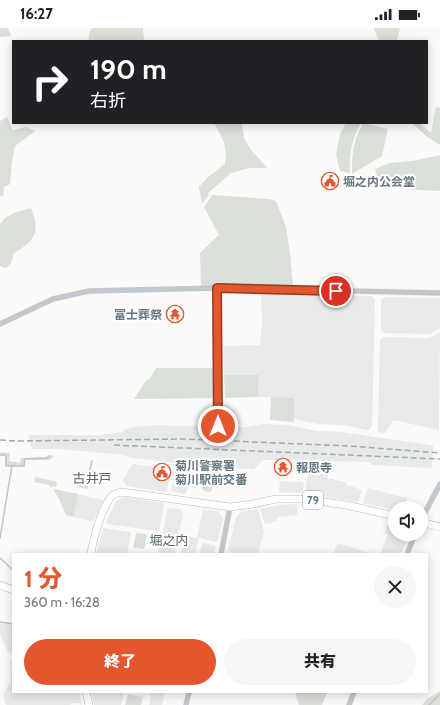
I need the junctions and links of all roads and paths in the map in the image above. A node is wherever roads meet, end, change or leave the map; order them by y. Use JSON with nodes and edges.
{"nodes":[{"id":1,"x":217,"y":288,"type":"junction"},
{"id":2,"x":440,"y":293,"type":"edge"},
{"id":3,"x":0,"y":324,"type":"edge"},
{"id":4,"x":218,"y":426,"type":"dead end"},
{"id":5,"x":440,"y":484,"type":"edge"},
{"id":6,"x":230,"y":507,"type":"junction"},
{"id":7,"x":428,"y":507,"type":"edge"},
{"id":8,"x":388,"y":514,"type":"edge"},
{"id":9,"x":428,"y":523,"type":"edge"},
{"id":10,"x":440,"y":527,"type":"edge"},
{"id":11,"x":412,"y":541,"type":"edge"},
{"id":12,"x":91,"y":553,"type":"edge"},
{"id":13,"x":221,"y":553,"type":"edge"},
{"id":14,"x":407,"y":553,"type":"edge"},
{"id":15,"x":0,"y":585,"type":"edge"},
{"id":16,"x":12,"y":590,"type":"edge"},
{"id":17,"x":86,"y":693,"type":"edge"},
{"id":18,"x":189,"y":693,"type":"edge"},
{"id":19,"x":354,"y":693,"type":"edge"},
{"id":20,"x":89,"y":705,"type":"edge"},
{"id":21,"x":186,"y":705,"type":"edge"},
{"id":22,"x":349,"y":705,"type":"edge"}],
"edges":[{"from":1,"to":2,"type":"street"},
{"from":1,"to":3,"type":"street"},
{"from":1,"to":4,"type":"street"},
{"from":5,"to":7,"type":"street"},
{"from":6,"to":8,"type":"main road","number":"79"},
{"from":6,"to":12,"type":"main road","number":"79"},
{"from":6,"to":13,"type":"street"},
{"from":9,"to":10,"type":"main road"},
{"from":11,"to":14,"type":"street"},
{"from":15,"to":16,"type":"main road"},
{"from":17,"to":20,"type":"main road"},
{"from":18,"to":21,"type":"street"},
{"from":19,"to":22,"type":"street"}]}
